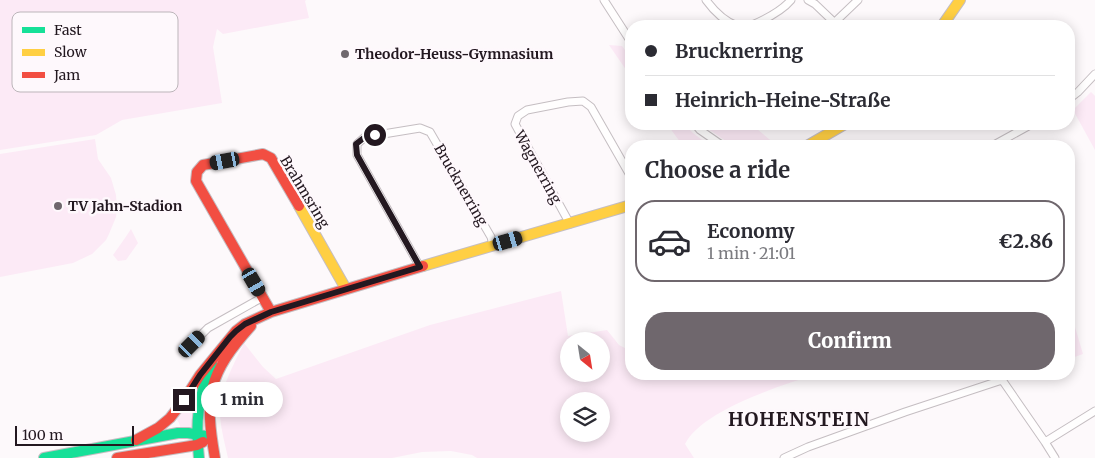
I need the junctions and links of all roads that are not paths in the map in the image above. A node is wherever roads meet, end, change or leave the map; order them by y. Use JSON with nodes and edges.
{"nodes":[{"id":1,"x":604,"y":0,"type":"edge"},
{"id":2,"x":706,"y":0,"type":"edge"},
{"id":3,"x":791,"y":0,"type":"edge"},
{"id":4,"x":808,"y":0,"type":"edge"},
{"id":5,"x":858,"y":0,"type":"edge"},
{"id":6,"x":960,"y":0,"type":"edge"},
{"id":7,"x":725,"y":20,"type":"edge"},
{"id":8,"x":764,"y":20,"type":"edge"},
{"id":9,"x":832,"y":20,"type":"edge"},
{"id":10,"x":840,"y":20,"type":"edge"},
{"id":11,"x":946,"y":20,"type":"edge"},
{"id":12,"x":625,"y":33,"type":"edge"},
{"id":13,"x":1095,"y":74,"type":"edge"},
{"id":14,"x":1075,"y":94,"type":"edge"},
{"id":15,"x":700,"y":130,"type":"edge"},
{"id":16,"x":836,"y":130,"type":"edge"},
{"id":17,"x":1021,"y":130,"type":"edge"},
{"id":18,"x":714,"y":140,"type":"edge"},
{"id":19,"x":820,"y":140,"type":"edge"},
{"id":20,"x":1003,"y":140,"type":"edge"},
{"id":21,"x":625,"y":166,"type":"edge"},
{"id":22,"x":625,"y":208,"type":"edge"},
{"id":23,"x":570,"y":224,"type":"junction"},
{"id":24,"x":493,"y":245,"type":"junction"},
{"id":25,"x":420,"y":267,"type":"junction"},
{"id":26,"x":346,"y":289,"type":"junction"},
{"id":27,"x":263,"y":297,"type":"junction"},
{"id":28,"x":271,"y":312,"type":"junction"},
{"id":29,"x":259,"y":318,"type":"junction"},
{"id":30,"x":192,"y":344,"type":"dead end"},
{"id":31,"x":218,"y":353,"type":"junction"},
{"id":32,"x":992,"y":380,"type":"edge"},
{"id":33,"x":1002,"y":380,"type":"edge"},
{"id":34,"x":1095,"y":410,"type":"edge"},
{"id":35,"x":196,"y":434,"type":"junction"},
{"id":36,"x":211,"y":438,"type":"junction"},
{"id":37,"x":136,"y":440,"type":"junction"},
{"id":38,"x":1045,"y":442,"type":"junction"},
{"id":39,"x":197,"y":445,"type":"junction"},
{"id":40,"x":44,"y":458,"type":"edge"},
{"id":41,"x":117,"y":458,"type":"edge"},
{"id":42,"x":199,"y":458,"type":"edge"},
{"id":43,"x":215,"y":458,"type":"edge"},
{"id":44,"x":784,"y":458,"type":"edge"},
{"id":45,"x":1055,"y":458,"type":"edge"}],
"edges":[{"from":1,"to":12,"type":"street"},
{"from":2,"to":7,"type":"street"},
{"from":3,"to":8,"type":"street"},
{"from":4,"to":9,"type":"street"},
{"from":5,"to":10,"type":"street"},
{"from":6,"to":11,"type":"street"},
{"from":13,"to":14,"type":"street"},
{"from":15,"to":18,"type":"street"},
{"from":16,"to":19,"type":"street"},
{"from":17,"to":20,"type":"street"},
{"from":21,"to":23,"type":"street","name":"Wagnerring"},
{"from":22,"to":23,"type":"street"},
{"from":23,"to":24,"type":"street"},
{"from":24,"to":25,"type":"street"},
{"from":24,"to":25,"type":"street","name":"Brucknerring"},
{"from":25,"to":26,"type":"street"},
{"from":26,"to":27,"type":"street","name":"Brahmsring"},
{"from":26,"to":28,"type":"street"},
{"from":27,"to":28,"type":"street","name":"Brahmsring"},
{"from":27,"to":30,"type":"street"},
{"from":28,"to":29,"type":"street"},
{"from":29,"to":31,"type":"street"},
{"from":29,"to":36,"type":"street"},
{"from":31,"to":35,"type":"street"},
{"from":31,"to":37,"type":"street"},
{"from":32,"to":44,"type":"street"},
{"from":33,"to":38,"type":"street"},
{"from":34,"to":38,"type":"street"},
{"from":35,"to":36,"type":"street"},
{"from":35,"to":37,"type":"street"},
{"from":35,"to":39,"type":"street"},
{"from":36,"to":39,"type":"street"},
{"from":36,"to":43,"type":"street"},
{"from":37,"to":40,"type":"street"},
{"from":38,"to":45,"type":"street"},
{"from":39,"to":41,"type":"street"},
{"from":39,"to":42,"type":"street"}]}
